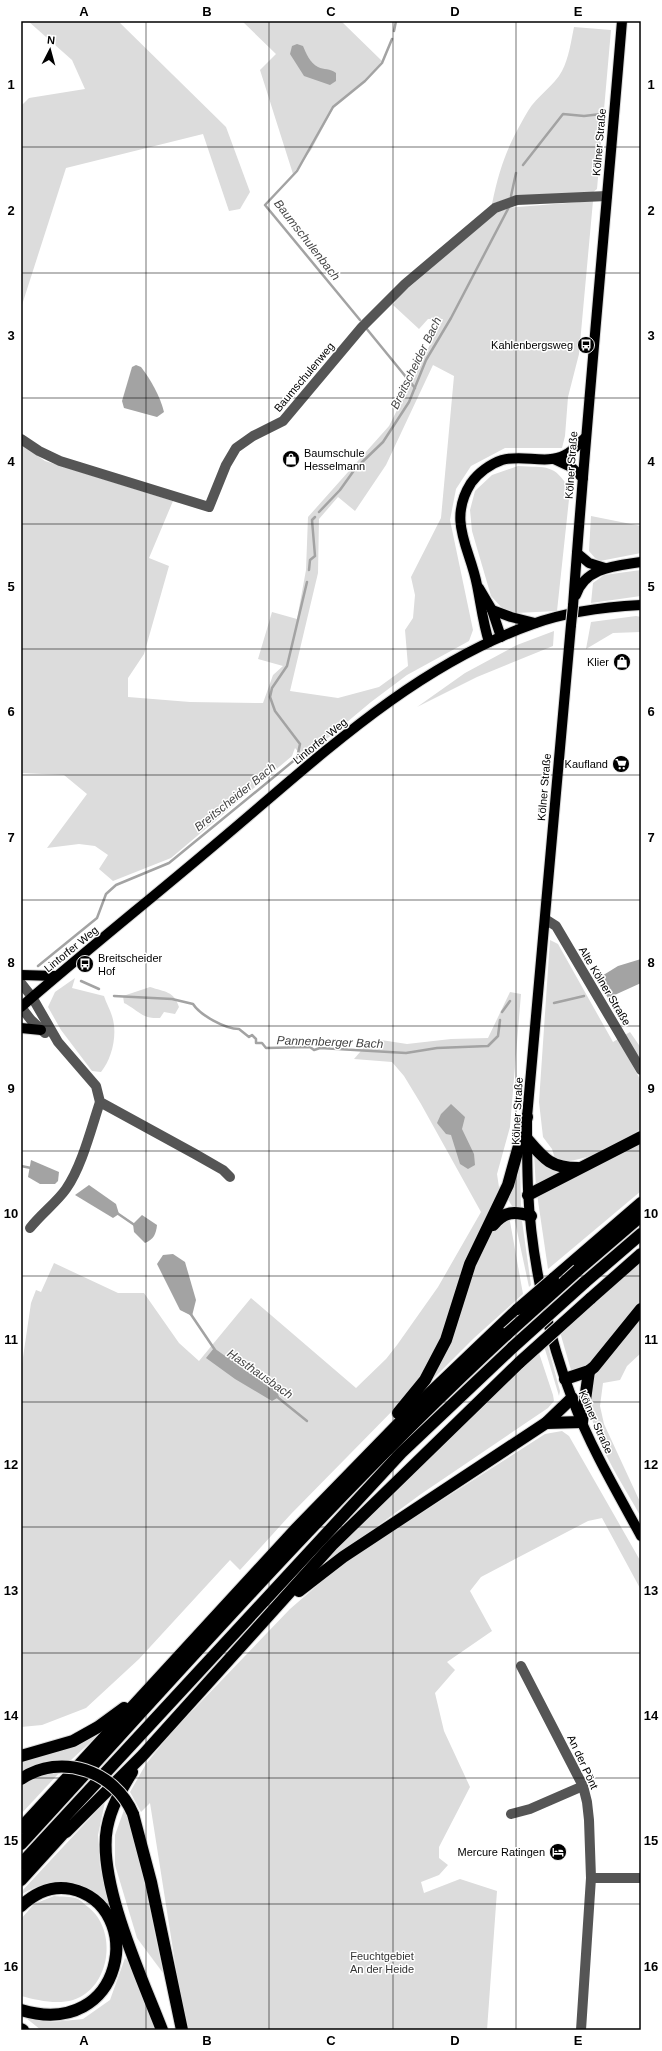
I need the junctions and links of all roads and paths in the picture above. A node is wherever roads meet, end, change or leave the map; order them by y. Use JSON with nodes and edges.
{"nodes":[{"id":1,"x":622,"y":21,"type":"edge"},
{"id":2,"x":607,"y":196,"type":"junction"},
{"id":3,"x":586,"y":437,"type":"junction"},
{"id":4,"x":21,"y":439,"type":"edge"},
{"id":5,"x":554,"y":459,"type":"junction"},
{"id":6,"x":583,"y":478,"type":"junction"},
{"id":7,"x":577,"y":553,"type":"junction"},
{"id":8,"x":641,"y":562,"type":"edge"},
{"id":9,"x":605,"y":568,"type":"junction"},
{"id":10,"x":477,"y":584,"type":"junction"},
{"id":11,"x":641,"y":605,"type":"edge"},
{"id":12,"x":573,"y":606,"type":"junction"},
{"id":13,"x":492,"y":610,"type":"junction"},
{"id":14,"x":535,"y":623,"type":"junction"},
{"id":15,"x":501,"y":637,"type":"junction"},
{"id":16,"x":489,"y":642,"type":"junction"},
{"id":17,"x":545,"y":919,"type":"junction"},
{"id":18,"x":21,"y":975,"type":"edge"},
{"id":19,"x":56,"y":976,"type":"junction"},
{"id":20,"x":21,"y":983,"type":"edge"},
{"id":21,"x":32,"y":997,"type":"junction"},
{"id":22,"x":21,"y":1007,"type":"edge"},
{"id":23,"x":21,"y":1028,"type":"edge"},
{"id":24,"x":41,"y":1030,"type":"junction"},
{"id":25,"x":58,"y":1042,"type":"junction"},
{"id":26,"x":641,"y":1070,"type":"edge"},
{"id":27,"x":100,"y":1102,"type":"junction"},
{"id":28,"x":527,"y":1117,"type":"junction"},
{"id":29,"x":641,"y":1137,"type":"edge"},
{"id":30,"x":527,"y":1139,"type":"junction"},
{"id":31,"x":580,"y":1168,"type":"junction"},
{"id":32,"x":230,"y":1177,"type":"dead end"},
{"id":33,"x":528,"y":1195,"type":"junction"},
{"id":34,"x":641,"y":1203,"type":"edge"},
{"id":35,"x":531,"y":1216,"type":"junction"},
{"id":36,"x":641,"y":1216,"type":"edge"},
{"id":37,"x":30,"y":1228,"type":"dead end"},
{"id":38,"x":641,"y":1234,"type":"edge"},
{"id":39,"x":484,"y":1235,"type":"junction"},
{"id":40,"x":641,"y":1254,"type":"edge"},
{"id":41,"x":641,"y":1309,"type":"edge"},
{"id":42,"x":589,"y":1371,"type":"junction"},
{"id":43,"x":564,"y":1379,"type":"junction"},
{"id":44,"x":572,"y":1398,"type":"junction"},
{"id":45,"x":582,"y":1422,"type":"junction"},
{"id":46,"x":546,"y":1423,"type":"junction"},
{"id":47,"x":370,"y":1452,"type":"junction"},
{"id":48,"x":641,"y":1536,"type":"edge"},
{"id":49,"x":276,"y":1609,"type":"junction"},
{"id":50,"x":217,"y":1652,"type":"junction"},
{"id":51,"x":521,"y":1666,"type":"dead end"},
{"id":52,"x":141,"y":1698,"type":"junction"},
{"id":53,"x":21,"y":1749,"type":"edge"},
{"id":54,"x":48,"y":1750,"type":"junction"},
{"id":55,"x":143,"y":1755,"type":"junction"},
{"id":56,"x":21,"y":1756,"type":"edge"},
{"id":57,"x":21,"y":1779,"type":"edge"},
{"id":58,"x":583,"y":1786,"type":"junction"},
{"id":59,"x":511,"y":1814,"type":"dead end"},
{"id":60,"x":21,"y":1828,"type":"edge"},
{"id":61,"x":66,"y":1832,"type":"junction"},
{"id":62,"x":21,"y":1844,"type":"edge"},
{"id":63,"x":21,"y":1864,"type":"edge"},
{"id":64,"x":592,"y":1878,"type":"junction"},
{"id":65,"x":641,"y":1878,"type":"edge"},
{"id":66,"x":21,"y":1880,"type":"edge"},
{"id":67,"x":21,"y":1906,"type":"edge"},
{"id":68,"x":21,"y":2010,"type":"edge"},
{"id":69,"x":162,"y":2030,"type":"edge"},
{"id":70,"x":182,"y":2030,"type":"edge"},
{"id":71,"x":581,"y":2030,"type":"edge"}],
"edges":[{"from":1,"to":2,"type":"main road","name":"Kölner Straße"},
{"from":2,"to":3,"type":"main road","name":"Kölner Straße"},
{"from":2,"to":4,"type":"street","name":"Baumschulenweg"},
{"from":3,"to":5,"type":"main road"},
{"from":3,"to":6,"type":"main road","name":"Kölner Straße"},
{"from":5,"to":6,"type":"main road"},
{"from":5,"to":10,"type":"main road"},
{"from":6,"to":7,"type":"main road","name":"Kölner Straße"},
{"from":7,"to":9,"type":"main road"},
{"from":7,"to":12,"type":"main road","name":"Kölner Straße"},
{"from":8,"to":9,"type":"main road"},
{"from":9,"to":12,"type":"main road"},
{"from":10,"to":13,"type":"main road"},
{"from":10,"to":16,"type":"main road"},
{"from":11,"to":14,"type":"main road"},
{"from":12,"to":17,"type":"main road","name":"Kölner Straße","bridge":true},
{"from":13,"to":14,"type":"main road"},
{"from":13,"to":15,"type":"main road"},
{"from":14,"to":15,"type":"main road"},
{"from":15,"to":16,"type":"main road","name":"Lintorfer Weg"},
{"from":16,"to":19,"type":"main road","name":"Lintorfer Weg"},
{"from":17,"to":26,"type":"street","name":"Alte Kölner Straße"},
{"from":17,"to":28,"type":"main road","name":"Kölner Straße"},
{"from":18,"to":19,"type":"main road"},
{"from":19,"to":21,"type":"main road","name":"Lintorfer Weg"},
{"from":20,"to":21,"type":"street"},
{"from":21,"to":22,"type":"main road","name":"Lintorfer Weg"},
{"from":21,"to":25,"type":"street"},
{"from":22,"to":24,"type":"street"},
{"from":23,"to":24,"type":"main road"},
{"from":24,"to":25,"type":"street"},
{"from":25,"to":27,"type":"street"},
{"from":27,"to":32,"type":"street"},
{"from":27,"to":37,"type":"street"},
{"from":28,"to":30,"type":"main road","name":"Kölner Straße"},
{"from":28,"to":39,"type":"highway"},
{"from":29,"to":31,"type":"highway"},
{"from":30,"to":31,"type":"highway"},
{"from":30,"to":33,"type":"main road","name":"Kölner Straße"},
{"from":31,"to":33,"type":"highway"},
{"from":33,"to":35,"type":"main road","name":"Kölner Straße"},
{"from":34,"to":47,"type":"highway","bridge":true},
{"from":35,"to":39,"type":"highway"},
{"from":35,"to":43,"type":"main road","name":"Kölner Straße"},
{"from":36,"to":62,"type":"highway","bridge":true},
{"from":38,"to":50,"type":"highway","bridge":true},
{"from":39,"to":47,"type":"highway"},
{"from":40,"to":49,"type":"highway","bridge":true},
{"from":41,"to":42,"type":"highway"},
{"from":42,"to":43,"type":"highway"},
{"from":42,"to":45,"type":"highway"},
{"from":43,"to":44,"type":"main road","name":"Kölner Straße"},
{"from":44,"to":45,"type":"main road","name":"Kölner Straße"},
{"from":44,"to":46,"type":"highway"},
{"from":45,"to":46,"type":"highway"},
{"from":45,"to":48,"type":"main road","name":"Kölner Straße"},
{"from":46,"to":49,"type":"highway"},
{"from":47,"to":52,"type":"highway"},
{"from":49,"to":55,"type":"highway"},
{"from":50,"to":61,"type":"highway"},
{"from":50,"to":63,"type":"highway"},
{"from":51,"to":58,"type":"street","name":"An der Pönt"},
{"from":52,"to":54,"type":"highway"},
{"from":52,"to":60,"type":"highway"},
{"from":53,"to":54,"type":"highway"},
{"from":54,"to":56,"type":"highway"},
{"from":55,"to":61,"type":"highway"},
{"from":55,"to":69,"type":"highway"},
{"from":57,"to":70,"type":"highway","bridge":true},
{"from":58,"to":59,"type":"street"},
{"from":58,"to":64,"type":"street","name":"An der Pönt"},
{"from":61,"to":66,"type":"highway"},
{"from":64,"to":65,"type":"street"},
{"from":64,"to":71,"type":"street","name":"An der Pönt"},
{"from":67,"to":68,"type":"highway"}]}
